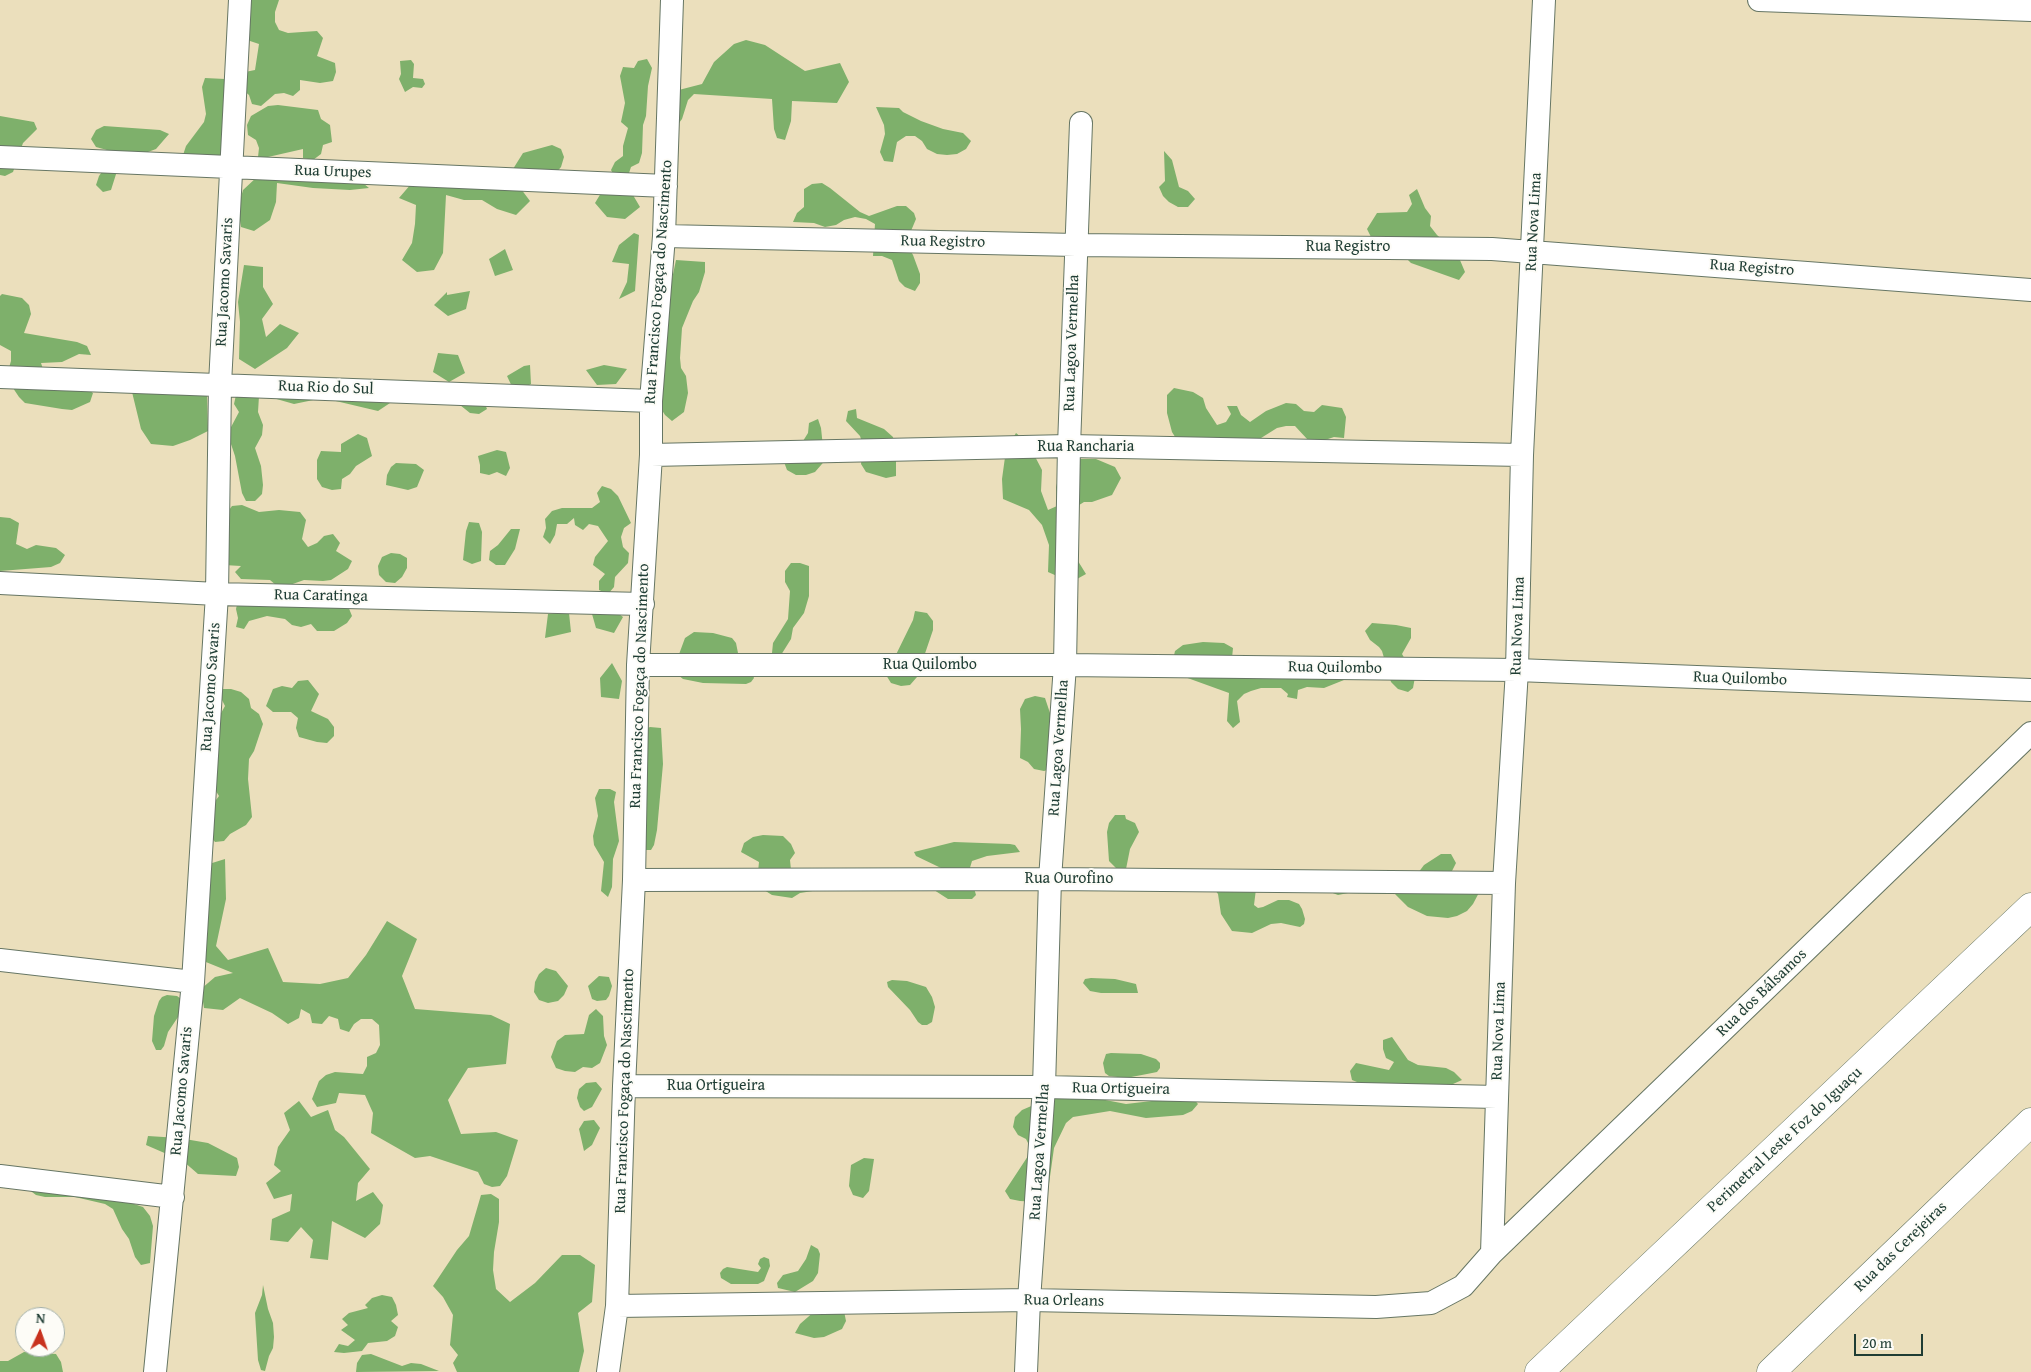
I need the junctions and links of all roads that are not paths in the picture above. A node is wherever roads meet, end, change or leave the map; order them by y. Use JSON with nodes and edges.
{"nodes":[{"id":1,"x":240,"y":0,"type":"edge"},
{"id":2,"x":672,"y":0,"type":"edge"},
{"id":3,"x":1544,"y":0,"type":"edge"},
{"id":4,"x":1759,"y":0,"type":"edge"},
{"id":5,"x":2031,"y":10,"type":"edge"},
{"id":6,"x":1081,"y":123,"type":"dead end"},
{"id":7,"x":0,"y":157,"type":"edge"},
{"id":8,"x":231,"y":168,"type":"junction"},
{"id":9,"x":666,"y":186,"type":"junction"},
{"id":10,"x":664,"y":236,"type":"junction"},
{"id":11,"x":1076,"y":245,"type":"junction"},
{"id":12,"x":1533,"y":251,"type":"junction"},
{"id":13,"x":2031,"y":290,"type":"edge"},
{"id":14,"x":0,"y":376,"type":"edge"},
{"id":15,"x":220,"y":384,"type":"junction"},
{"id":16,"x":651,"y":401,"type":"junction"},
{"id":17,"x":1069,"y":446,"type":"junction"},
{"id":18,"x":651,"y":454,"type":"junction"},
{"id":19,"x":1522,"y":455,"type":"junction"},
{"id":20,"x":0,"y":583,"type":"edge"},
{"id":21,"x":217,"y":594,"type":"junction"},
{"id":22,"x":643,"y":604,"type":"junction"},
{"id":23,"x":638,"y":665,"type":"junction"},
{"id":24,"x":1066,"y":665,"type":"junction"},
{"id":25,"x":1517,"y":670,"type":"junction"},
{"id":26,"x":2031,"y":690,"type":"edge"},
{"id":27,"x":2031,"y":733,"type":"edge"},
{"id":28,"x":1050,"y":878,"type":"junction"},
{"id":29,"x":634,"y":880,"type":"junction"},
{"id":30,"x":1504,"y":883,"type":"junction"},
{"id":31,"x":2031,"y":907,"type":"edge"},
{"id":32,"x":0,"y":960,"type":"edge"},
{"id":33,"x":192,"y":982,"type":"junction"},
{"id":34,"x":624,"y":1086,"type":"junction"},
{"id":35,"x":1044,"y":1087,"type":"junction"},
{"id":36,"x":1498,"y":1097,"type":"junction"},
{"id":37,"x":2031,"y":1122,"type":"edge"},
{"id":38,"x":0,"y":1176,"type":"edge"},
{"id":39,"x":173,"y":1197,"type":"junction"},
{"id":40,"x":1492,"y":1253,"type":"junction"},
{"id":41,"x":1029,"y":1300,"type":"junction"},
{"id":42,"x":617,"y":1306,"type":"junction"},
{"id":43,"x":155,"y":1372,"type":"edge"},
{"id":44,"x":608,"y":1372,"type":"edge"},
{"id":45,"x":1026,"y":1372,"type":"edge"},
{"id":46,"x":1539,"y":1372,"type":"edge"},
{"id":47,"x":1771,"y":1372,"type":"edge"}],
"edges":[{"from":1,"to":8,"type":"street","name":"Rua Jacomo Savaris"},
{"from":2,"to":9,"type":"street","name":"Rua Francisco Fogaça do Nascimento"},
{"from":3,"to":12,"type":"street","name":"Rua Nova Lima"},
{"from":4,"to":5,"type":"street"},
{"from":6,"to":11,"type":"street","name":"Rua Lagoa Vermelha"},
{"from":7,"to":8,"type":"street","name":"Rua Urupes"},
{"from":8,"to":9,"type":"street","name":"Rua Urupes"},
{"from":8,"to":15,"type":"street","name":"Rua Jacomo Savaris"},
{"from":9,"to":10,"type":"street","name":"Rua Francisco Fogaça do Nascimento"},
{"from":10,"to":11,"type":"street","name":"Rua Registro"},
{"from":10,"to":16,"type":"street","name":"Rua Francisco Fogaça do Nascimento"},
{"from":11,"to":12,"type":"street","name":"Rua Registro"},
{"from":11,"to":17,"type":"street","name":"Rua Lagoa Vermelha"},
{"from":12,"to":13,"type":"street","name":"Rua Registro"},
{"from":12,"to":19,"type":"street","name":"Rua Nova Lima"},
{"from":14,"to":15,"type":"street","name":"Rua Rio do Sul"},
{"from":15,"to":16,"type":"street","name":"Rua Rio do Sul"},
{"from":15,"to":21,"type":"street","name":"Rua Jacomo Savaris"},
{"from":16,"to":18,"type":"street","name":"Rua Francisco Fogaça do Nascimento"},
{"from":17,"to":18,"type":"street","name":"Rua Rancharia"},
{"from":17,"to":19,"type":"street","name":"Rua Rancharia"},
{"from":17,"to":24,"type":"street","name":"Rua Lagoa Vermelha"},
{"from":18,"to":22,"type":"street","name":"Rua Francisco Fogaça do Nascimento"},
{"from":19,"to":25,"type":"street","name":"Rua Nova Lima"},
{"from":20,"to":21,"type":"street","name":"Rua Caratinga"},
{"from":21,"to":22,"type":"street","name":"Rua Caratinga"},
{"from":21,"to":33,"type":"street","name":"Rua Jacomo Savaris"},
{"from":22,"to":23,"type":"street","name":"Rua Francisco Fogaça do Nascimento"},
{"from":23,"to":24,"type":"street","name":"Rua Quilombo"},
{"from":23,"to":29,"type":"street","name":"Rua Francisco Fogaça do Nascimento"},
{"from":24,"to":25,"type":"street","name":"Rua Quilombo"},
{"from":24,"to":28,"type":"street","name":"Rua Lagoa Vermelha"},
{"from":25,"to":26,"type":"street","name":"Rua Quilombo"},
{"from":25,"to":30,"type":"street","name":"Rua Nova Lima"},
{"from":27,"to":40,"type":"street","name":"Rua dos Bálsamos"},
{"from":28,"to":29,"type":"street","name":"Rua Ourofino"},
{"from":28,"to":30,"type":"street","name":"Rua Ourofino"},
{"from":28,"to":35,"type":"street","name":"Rua Lagoa Vermelha"},
{"from":29,"to":34,"type":"street","name":"Rua Francisco Fogaça do Nascimento"},
{"from":30,"to":36,"type":"street","name":"Rua Nova Lima"},
{"from":31,"to":46,"type":"main road","name":"Perimetral Leste Foz do Iguaçu"},
{"from":32,"to":33,"type":"street"},
{"from":33,"to":39,"type":"street","name":"Rua Jacomo Savaris"},
{"from":34,"to":35,"type":"street","name":"Rua Ortigueira"},
{"from":34,"to":42,"type":"street","name":"Rua Francisco Fogaça do Nascimento"},
{"from":35,"to":36,"type":"street","name":"Rua Ortigueira"},
{"from":35,"to":41,"type":"street","name":"Rua Lagoa Vermelha"},
{"from":36,"to":40,"type":"street","name":"Rua Nova Lima"},
{"from":37,"to":47,"type":"main road","name":"Rua das Cerejeiras"},
{"from":38,"to":39,"type":"street"},
{"from":39,"to":43,"type":"street","name":"Rua Jacomo Savaris"},
{"from":40,"to":41,"type":"street","name":"Rua Orleans"},
{"from":41,"to":42,"type":"street","name":"Rua Orleans"},
{"from":41,"to":45,"type":"street","name":"Rua Lagoa Vermelha"},
{"from":42,"to":44,"type":"street","name":"Rua Francisco Fogaça do Nascimento"}]}
